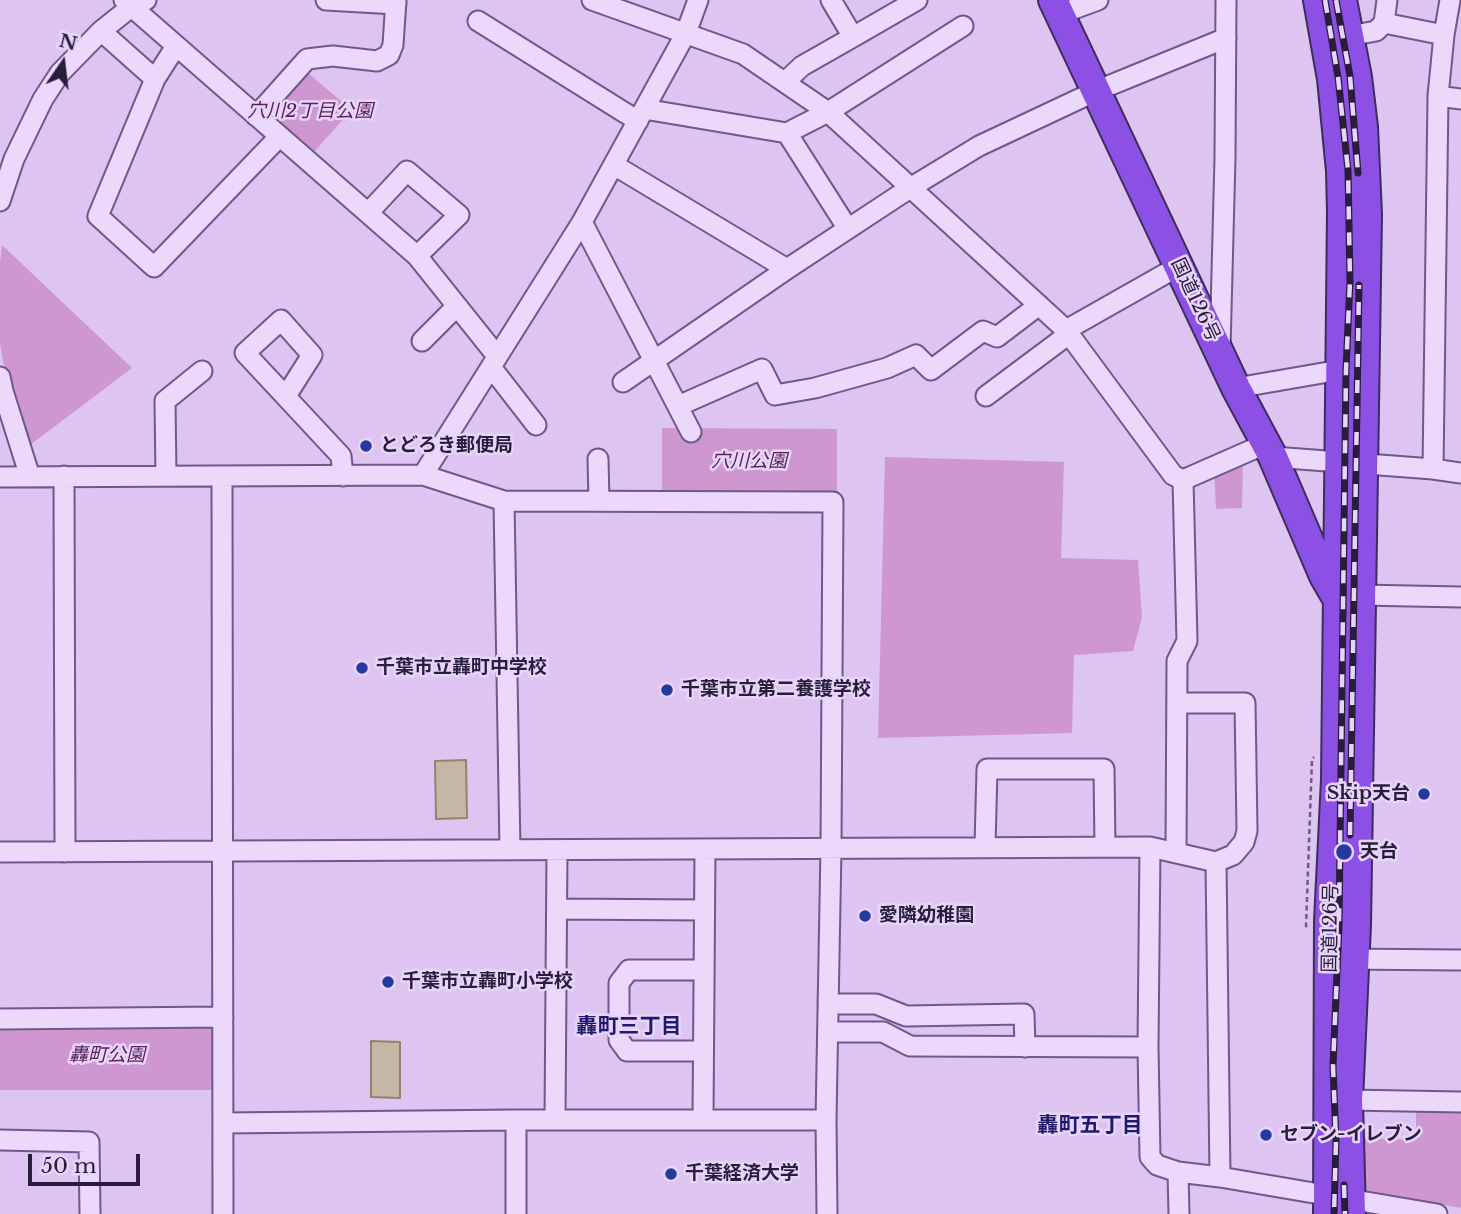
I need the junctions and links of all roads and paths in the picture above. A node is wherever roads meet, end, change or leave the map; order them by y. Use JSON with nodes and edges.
{"nodes":[{"id":1,"x":326,"y":0,"type":"edge"},
{"id":2,"x":592,"y":0,"type":"edge"},
{"id":3,"x":698,"y":0,"type":"edge"},
{"id":4,"x":831,"y":0,"type":"edge"},
{"id":5,"x":917,"y":0,"type":"edge"},
{"id":6,"x":1098,"y":0,"type":"edge"},
{"id":7,"x":1226,"y":0,"type":"edge"},
{"id":8,"x":1318,"y":0,"type":"edge"},
{"id":9,"x":1342,"y":0,"type":"edge"},
{"id":10,"x":1387,"y":0,"type":"edge"},
{"id":11,"x":1450,"y":0,"type":"edge"},
{"id":12,"x":134,"y":2,"type":"edge"},
{"id":13,"x":396,"y":2,"type":"edge"},
{"id":14,"x":1057,"y":7,"type":"edge"},
{"id":15,"x":478,"y":21,"type":"dead end"},
{"id":16,"x":1384,"y":23,"type":"junction"},
{"id":17,"x":963,"y":26,"type":"dead end"},
{"id":18,"x":101,"y":30,"type":"junction"},
{"id":19,"x":686,"y":33,"type":"junction"},
{"id":20,"x":1444,"y":35,"type":"junction"},
{"id":21,"x":1349,"y":36,"type":"junction"},
{"id":22,"x":853,"y":37,"type":"junction"},
{"id":23,"x":1226,"y":38,"type":"junction"},
{"id":24,"x":176,"y":47,"type":"junction"},
{"id":25,"x":155,"y":79,"type":"junction"},
{"id":26,"x":785,"y":82,"type":"junction"},
{"id":27,"x":1096,"y":91,"type":"junction"},
{"id":28,"x":1437,"y":96,"type":"junction"},
{"id":29,"x":1461,"y":99,"type":"edge"},
{"id":30,"x":828,"y":112,"type":"junction"},
{"id":31,"x":641,"y":115,"type":"junction"},
{"id":32,"x":256,"y":116,"type":"junction"},
{"id":33,"x":788,"y":133,"type":"junction"},
{"id":34,"x":280,"y":136,"type":"junction"},
{"id":35,"x":614,"y":164,"type":"junction"},
{"id":36,"x":910,"y":188,"type":"junction"},
{"id":37,"x":0,"y":201,"type":"edge"},
{"id":38,"x":368,"y":213,"type":"junction"},
{"id":39,"x":582,"y":222,"type":"junction"},
{"id":40,"x":848,"y":229,"type":"junction"},
{"id":41,"x":417,"y":256,"type":"junction"},
{"id":42,"x":1179,"y":266,"type":"junction"},
{"id":43,"x":787,"y":269,"type":"junction"},
{"id":44,"x":1039,"y":305,"type":"junction"},
{"id":45,"x":457,"y":306,"type":"junction"},
{"id":46,"x":1067,"y":332,"type":"junction"},
{"id":47,"x":422,"y":341,"type":"dead end"},
{"id":48,"x":1220,"y":354,"type":"junction"},
{"id":49,"x":654,"y":360,"type":"junction"},
{"id":50,"x":494,"y":361,"type":"junction"},
{"id":51,"x":1340,"y":370,"type":"junction"},
{"id":52,"x":202,"y":371,"type":"dead end"},
{"id":53,"x":0,"y":377,"type":"edge"},
{"id":54,"x":623,"y":382,"type":"dead end"},
{"id":55,"x":1236,"y":388,"type":"junction"},
{"id":56,"x":286,"y":396,"type":"dead end"},
{"id":57,"x":986,"y":396,"type":"dead end"},
{"id":58,"x":678,"y":406,"type":"junction"},
{"id":59,"x":536,"y":425,"type":"dead end"},
{"id":60,"x":691,"y":432,"type":"dead end"},
{"id":61,"x":1269,"y":450,"type":"junction"},
{"id":62,"x":597,"y":459,"type":"dead end"},
{"id":63,"x":1352,"y":463,"type":"junction"},
{"id":64,"x":1433,"y":468,"type":"junction"},
{"id":65,"x":1461,"y":473,"type":"edge"},
{"id":66,"x":424,"y":475,"type":"junction"},
{"id":67,"x":64,"y":476,"type":"junction"},
{"id":68,"x":166,"y":476,"type":"junction"},
{"id":69,"x":222,"y":476,"type":"junction"},
{"id":70,"x":343,"y":476,"type":"junction"},
{"id":71,"x":0,"y":477,"type":"edge"},
{"id":72,"x":30,"y":477,"type":"junction"},
{"id":73,"x":1183,"y":480,"type":"junction"},
{"id":74,"x":504,"y":501,"type":"junction"},
{"id":75,"x":599,"y":501,"type":"junction"},
{"id":76,"x":1349,"y":597,"type":"junction"},
{"id":77,"x":1461,"y":597,"type":"edge"},
{"id":78,"x":1177,"y":703,"type":"junction"},
{"id":79,"x":985,"y":846,"type":"junction"},
{"id":80,"x":1105,"y":847,"type":"junction"},
{"id":81,"x":1150,"y":847,"type":"junction"},
{"id":82,"x":831,"y":848,"type":"junction"},
{"id":83,"x":705,"y":849,"type":"junction"},
{"id":84,"x":510,"y":850,"type":"junction"},
{"id":85,"x":557,"y":850,"type":"junction"},
{"id":86,"x":223,"y":851,"type":"junction"},
{"id":87,"x":0,"y":852,"type":"edge"},
{"id":88,"x":65,"y":852,"type":"junction"},
{"id":89,"x":1176,"y":853,"type":"junction"},
{"id":90,"x":1216,"y":862,"type":"junction"},
{"id":91,"x":557,"y":909,"type":"junction"},
{"id":92,"x":704,"y":910,"type":"junction"},
{"id":93,"x":1342,"y":959,"type":"junction"},
{"id":94,"x":1461,"y":960,"type":"edge"},
{"id":95,"x":704,"y":970,"type":"junction"},
{"id":96,"x":828,"y":1004,"type":"junction"},
{"id":97,"x":223,"y":1017,"type":"junction"},
{"id":98,"x":0,"y":1019,"type":"edge"},
{"id":99,"x":828,"y":1032,"type":"junction"},
{"id":100,"x":1025,"y":1046,"type":"junction"},
{"id":101,"x":1148,"y":1047,"type":"junction"},
{"id":102,"x":703,"y":1052,"type":"junction"},
{"id":103,"x":1348,"y":1100,"type":"junction"},
{"id":104,"x":1461,"y":1102,"type":"edge"},
{"id":105,"x":703,"y":1119,"type":"junction"},
{"id":106,"x":516,"y":1120,"type":"junction"},
{"id":107,"x":555,"y":1120,"type":"junction"},
{"id":108,"x":826,"y":1120,"type":"junction"},
{"id":109,"x":223,"y":1123,"type":"junction"},
{"id":110,"x":0,"y":1140,"type":"edge"},
{"id":111,"x":1178,"y":1172,"type":"junction"},
{"id":112,"x":1220,"y":1177,"type":"junction"},
{"id":113,"x":1340,"y":1205,"type":"edge"},
{"id":114,"x":90,"y":1214,"type":"edge"},
{"id":115,"x":223,"y":1214,"type":"edge"},
{"id":116,"x":516,"y":1214,"type":"edge"},
{"id":117,"x":827,"y":1214,"type":"edge"},
{"id":118,"x":1179,"y":1214,"type":"edge"},
{"id":119,"x":1437,"y":1214,"type":"edge"}],
"edges":[{"from":1,"to":13,"type":"street"},
{"from":2,"to":19,"type":"street"},
{"from":3,"to":19,"type":"street"},
{"from":4,"to":22,"type":"street"},
{"from":5,"to":22,"type":"street"},
{"from":6,"to":14,"type":"street"},
{"from":7,"to":23,"type":"street"},
{"from":8,"to":51,"type":"highway","name":"国道126号"},
{"from":9,"to":21,"type":"highway","name":"国道126号"},
{"from":10,"to":16,"type":"street"},
{"from":11,"to":20,"type":"street"},
{"from":12,"to":18,"type":"street"},
{"from":12,"to":24,"type":"street"},
{"from":13,"to":32,"type":"street"},
{"from":14,"to":27,"type":"highway","name":"国道126号"},
{"from":15,"to":31,"type":"street"},
{"from":16,"to":20,"type":"street"},
{"from":16,"to":21,"type":"street"},
{"from":17,"to":30,"type":"street"},
{"from":18,"to":25,"type":"street"},
{"from":18,"to":37,"type":"street"},
{"from":19,"to":26,"type":"street"},
{"from":19,"to":31,"type":"street"},
{"from":20,"to":28,"type":"street"},
{"from":21,"to":63,"type":"highway","name":"国道126号"},
{"from":22,"to":26,"type":"street"},
{"from":23,"to":27,"type":"street"},
{"from":23,"to":48,"type":"street"},
{"from":24,"to":25,"type":"street"},
{"from":24,"to":32,"type":"street"},
{"from":25,"to":34,"type":"street"},
{"from":26,"to":30,"type":"street"},
{"from":27,"to":36,"type":"street"},
{"from":27,"to":42,"type":"highway","name":"国道126号"},
{"from":28,"to":29,"type":"street"},
{"from":28,"to":64,"type":"street"},
{"from":30,"to":33,"type":"street"},
{"from":30,"to":36,"type":"street"},
{"from":31,"to":33,"type":"street"},
{"from":31,"to":35,"type":"street"},
{"from":32,"to":34,"type":"street"},
{"from":33,"to":40,"type":"street"},
{"from":34,"to":38,"type":"street"},
{"from":35,"to":39,"type":"street"},
{"from":35,"to":43,"type":"street"},
{"from":36,"to":40,"type":"street"},
{"from":36,"to":44,"type":"street"},
{"from":38,"to":41,"type":"street"},
{"from":38,"to":41,"type":"street"},
{"from":39,"to":49,"type":"street"},
{"from":39,"to":50,"type":"street"},
{"from":40,"to":43,"type":"street"},
{"from":41,"to":45,"type":"street"},
{"from":42,"to":46,"type":"street"},
{"from":42,"to":48,"type":"highway","name":"国道126号"},
{"from":43,"to":49,"type":"street"},
{"from":44,"to":46,"type":"street"},
{"from":44,"to":58,"type":"street"},
{"from":45,"to":47,"type":"street"},
{"from":45,"to":50,"type":"street"},
{"from":46,"to":57,"type":"street"},
{"from":46,"to":73,"type":"street"},
{"from":48,"to":55,"type":"highway","name":"国道126号"},
{"from":49,"to":54,"type":"street"},
{"from":49,"to":58,"type":"street"},
{"from":50,"to":59,"type":"street"},
{"from":50,"to":66,"type":"street"},
{"from":51,"to":55,"type":"street"},
{"from":51,"to":63,"type":"highway","name":"国道126号"},
{"from":52,"to":68,"type":"street"},
{"from":53,"to":72,"type":"street"},
{"from":55,"to":61,"type":"highway","name":"国道126号"},
{"from":56,"to":70,"type":"street"},
{"from":58,"to":60,"type":"street"},
{"from":61,"to":63,"type":"street"},
{"from":61,"to":73,"type":"street"},
{"from":61,"to":76,"type":"highway","name":"国道126号"},
{"from":62,"to":75,"type":"street"},
{"from":63,"to":64,"type":"street"},
{"from":63,"to":76,"type":"highway","name":"国道126号"},
{"from":64,"to":65,"type":"street"},
{"from":66,"to":70,"type":"street"},
{"from":66,"to":74,"type":"street"},
{"from":67,"to":68,"type":"street"},
{"from":67,"to":72,"type":"street"},
{"from":67,"to":88,"type":"street"},
{"from":68,"to":69,"type":"street"},
{"from":69,"to":70,"type":"street"},
{"from":69,"to":86,"type":"street"},
{"from":71,"to":72,"type":"street"},
{"from":73,"to":78,"type":"street"},
{"from":74,"to":75,"type":"street"},
{"from":74,"to":84,"type":"street"},
{"from":75,"to":82,"type":"street"},
{"from":76,"to":77,"type":"street"},
{"from":76,"to":93,"type":"highway","name":"国道126号"},
{"from":76,"to":93,"type":"highway","name":"国道126号"},
{"from":78,"to":89,"type":"street"},
{"from":78,"to":90,"type":"street"},
{"from":79,"to":80,"type":"street"},
{"from":79,"to":80,"type":"street"},
{"from":79,"to":82,"type":"street"},
{"from":80,"to":81,"type":"street"},
{"from":81,"to":89,"type":"street"},
{"from":81,"to":101,"type":"street"},
{"from":82,"to":83,"type":"street"},
{"from":82,"to":96,"type":"street"},
{"from":83,"to":85,"type":"street"},
{"from":83,"to":92,"type":"street"},
{"from":84,"to":85,"type":"street"},
{"from":84,"to":86,"type":"street"},
{"from":85,"to":91,"type":"street"},
{"from":86,"to":88,"type":"street"},
{"from":86,"to":97,"type":"street"},
{"from":87,"to":88,"type":"street"},
{"from":89,"to":90,"type":"street"},
{"from":90,"to":112,"type":"street"},
{"from":91,"to":92,"type":"street"},
{"from":91,"to":107,"type":"street"},
{"from":92,"to":95,"type":"street"},
{"from":93,"to":94,"type":"street"},
{"from":93,"to":103,"type":"highway","name":"国道126号"},
{"from":93,"to":113,"type":"highway","name":"国道126号"},
{"from":95,"to":102,"type":"street"},
{"from":95,"to":102,"type":"street"},
{"from":96,"to":99,"type":"street"},
{"from":96,"to":100,"type":"street"},
{"from":97,"to":98,"type":"street"},
{"from":97,"to":109,"type":"street"},
{"from":99,"to":100,"type":"street"},
{"from":99,"to":108,"type":"street"},
{"from":100,"to":101,"type":"street"},
{"from":101,"to":111,"type":"street"},
{"from":102,"to":105,"type":"street"},
{"from":103,"to":104,"type":"street"},
{"from":103,"to":113,"type":"highway","name":"国道126号"},
{"from":105,"to":107,"type":"street"},
{"from":105,"to":108,"type":"street"},
{"from":106,"to":107,"type":"street"},
{"from":106,"to":109,"type":"street"},
{"from":106,"to":116,"type":"street"},
{"from":108,"to":117,"type":"street"},
{"from":109,"to":115,"type":"street"},
{"from":110,"to":114,"type":"street"},
{"from":111,"to":112,"type":"street"},
{"from":111,"to":118,"type":"street"},
{"from":112,"to":113,"type":"street"},
{"from":113,"to":119,"type":"street"}]}
